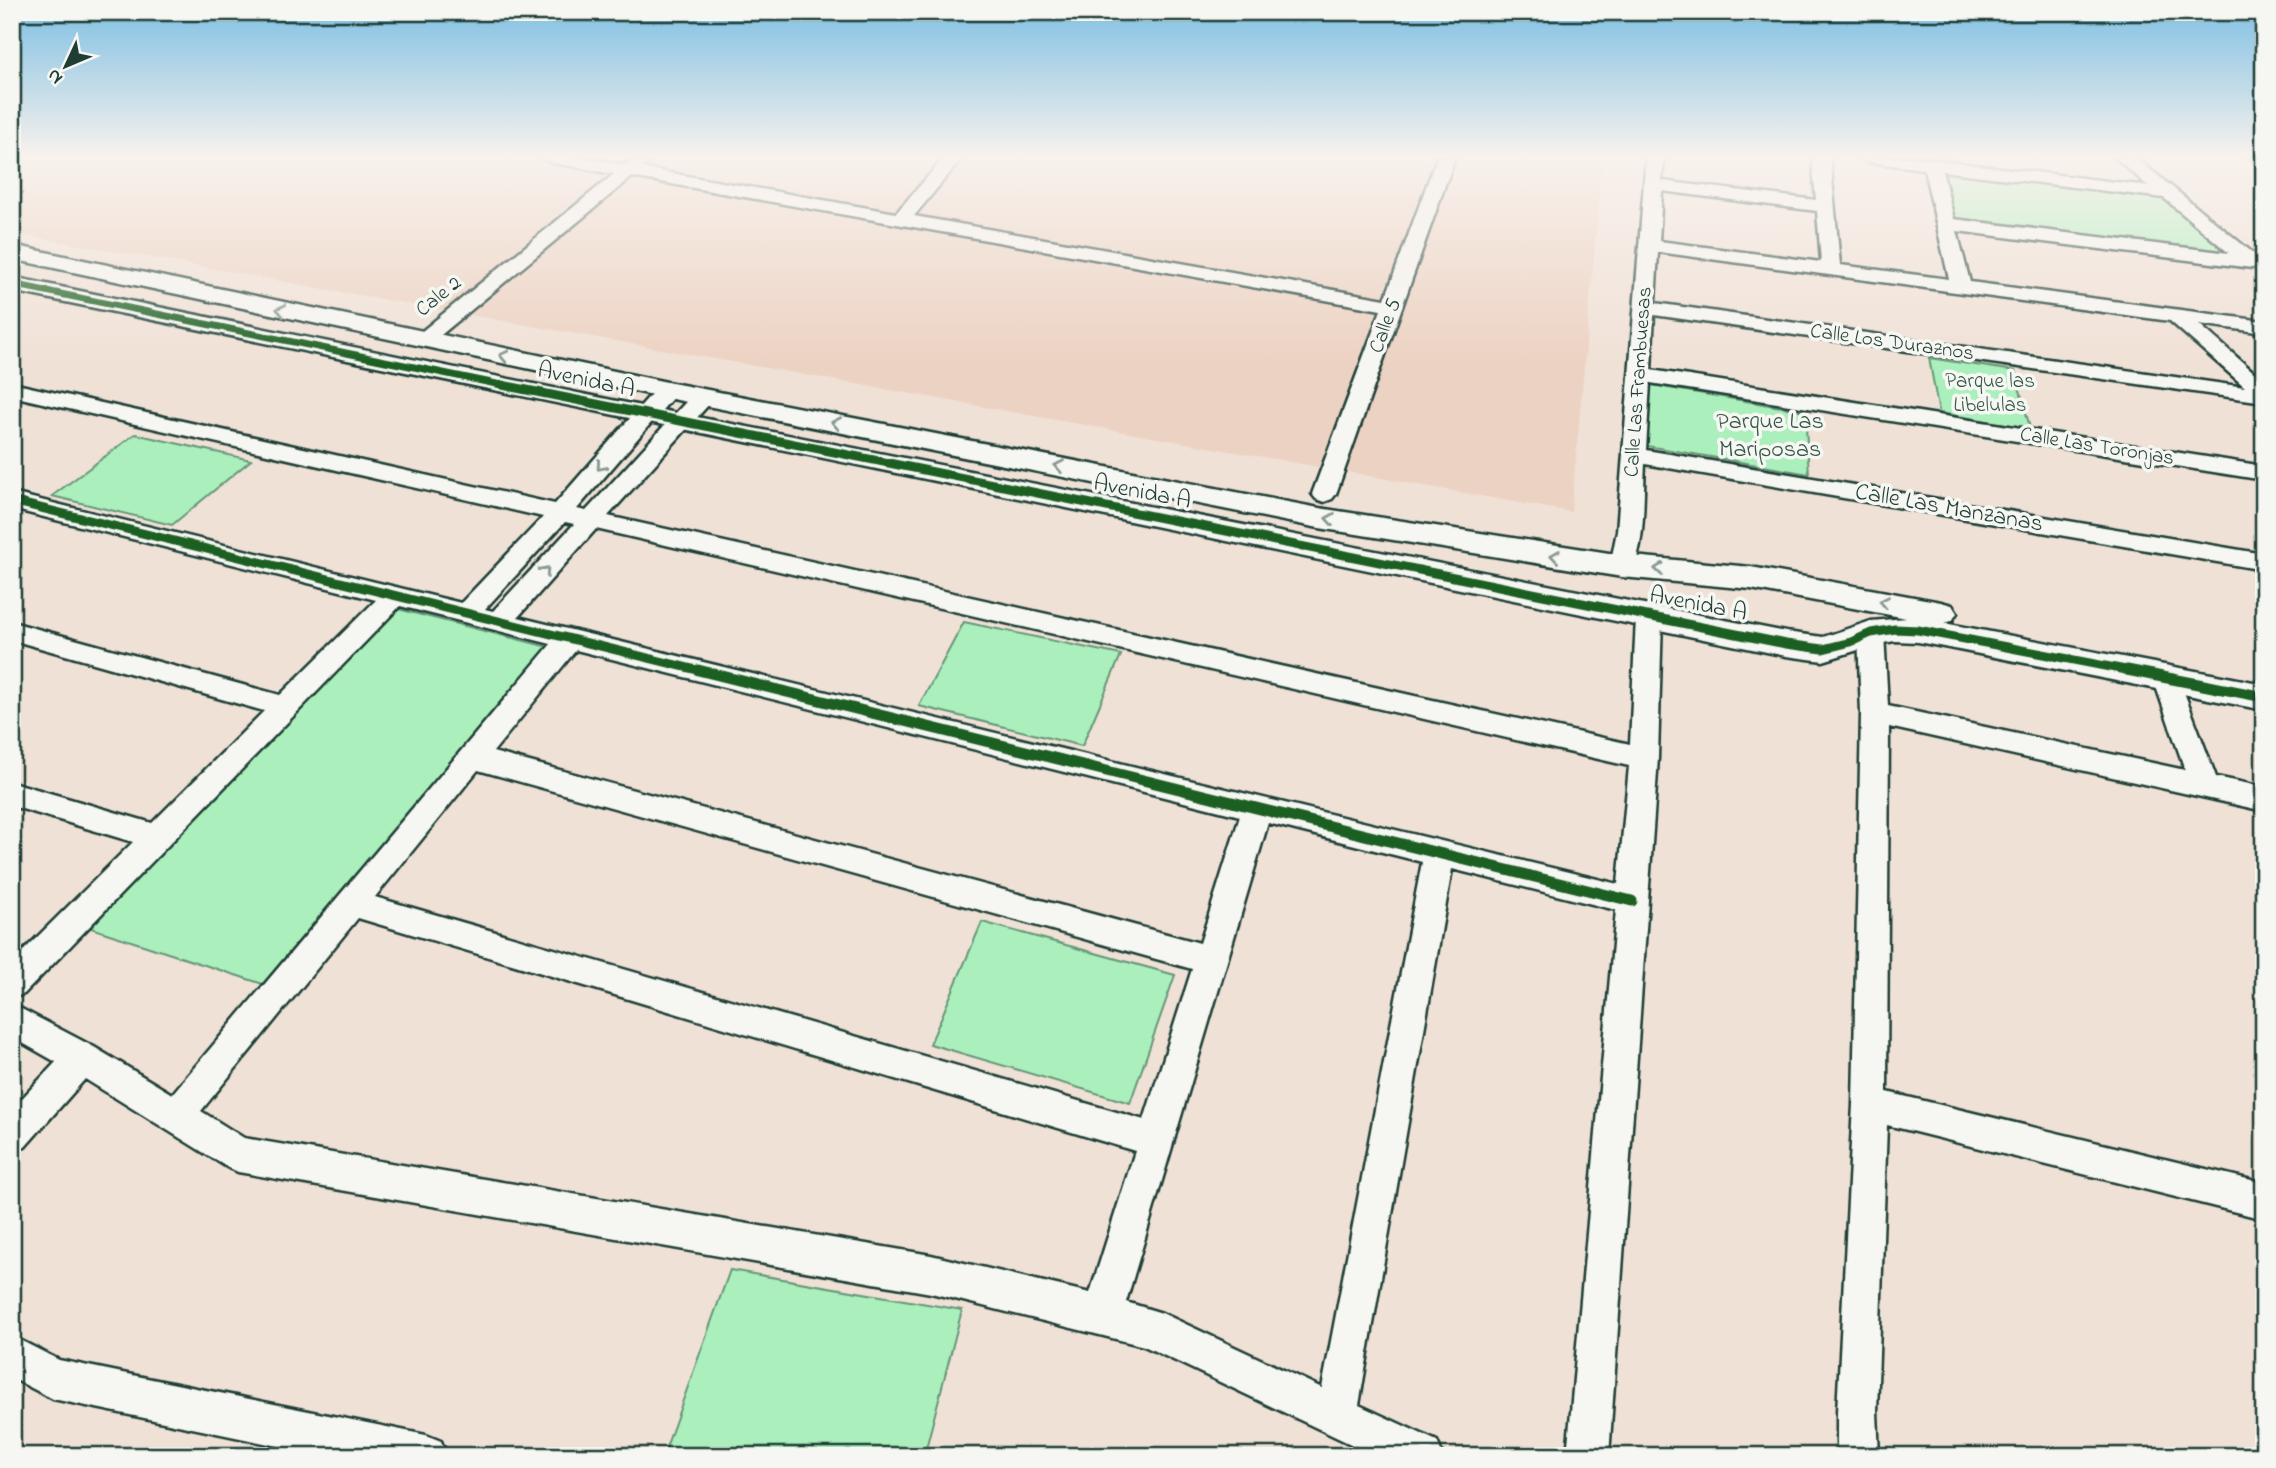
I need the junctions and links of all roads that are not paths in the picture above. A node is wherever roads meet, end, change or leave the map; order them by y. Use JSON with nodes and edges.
{"nodes":[{"id":1,"x":562,"y":226,"type":"edge"},
{"id":2,"x":938,"y":226,"type":"edge"},
{"id":3,"x":1422,"y":226,"type":"edge"},
{"id":4,"x":1650,"y":226,"type":"edge"},
{"id":5,"x":1827,"y":226,"type":"edge"},
{"id":6,"x":1946,"y":226,"type":"edge"},
{"id":7,"x":1957,"y":226,"type":"edge"},
{"id":8,"x":2209,"y":226,"type":"edge"},
{"id":9,"x":1649,"y":245,"type":"junction"},
{"id":10,"x":12,"y":253,"type":"edge"},
{"id":11,"x":2257,"y":266,"type":"edge"},
{"id":12,"x":1831,"y":270,"type":"junction"},
{"id":13,"x":12,"y":284,"type":"edge"},
{"id":14,"x":1961,"y":287,"type":"junction"},
{"id":15,"x":1394,"y":306,"type":"junction"},
{"id":16,"x":1644,"y":308,"type":"junction"},
{"id":17,"x":2178,"y":316,"type":"junction"},
{"id":18,"x":2264,"y":327,"type":"edge"},
{"id":19,"x":423,"y":340,"type":"junction"},
{"id":20,"x":1640,"y":375,"type":"junction"},
{"id":21,"x":12,"y":389,"type":"edge"},
{"id":22,"x":667,"y":390,"type":"junction"},
{"id":23,"x":2264,"y":394,"type":"edge"},
{"id":24,"x":703,"y":397,"type":"junction"},
{"id":25,"x":646,"y":415,"type":"junction"},
{"id":26,"x":680,"y":420,"type":"junction"},
{"id":27,"x":1634,"y":455,"type":"junction"},
{"id":28,"x":2264,"y":473,"type":"edge"},
{"id":29,"x":1324,"y":494,"type":"dead end"},
{"id":30,"x":12,"y":501,"type":"edge"},
{"id":31,"x":559,"y":513,"type":"junction"},
{"id":32,"x":591,"y":520,"type":"junction"},
{"id":33,"x":2264,"y":562,"type":"edge"},
{"id":34,"x":1622,"y":566,"type":"junction"},
{"id":35,"x":395,"y":596,"type":"junction"},
{"id":36,"x":466,"y":613,"type":"junction"},
{"id":37,"x":1649,"y":617,"type":"junction"},
{"id":38,"x":499,"y":621,"type":"junction"},
{"id":39,"x":12,"y":631,"type":"edge"},
{"id":40,"x":1871,"y":633,"type":"junction"},
{"id":41,"x":570,"y":639,"type":"junction"},
{"id":42,"x":2264,"y":675,"type":"edge"},
{"id":43,"x":2166,"y":678,"type":"junction"},
{"id":44,"x":2264,"y":697,"type":"edge"},
{"id":45,"x":285,"y":707,"type":"junction"},
{"id":46,"x":1875,"y":714,"type":"junction"},
{"id":47,"x":472,"y":757,"type":"junction"},
{"id":48,"x":1644,"y":758,"type":"junction"},
{"id":49,"x":2205,"y":787,"type":"junction"},
{"id":50,"x":12,"y":794,"type":"edge"},
{"id":51,"x":2264,"y":799,"type":"edge"},
{"id":52,"x":1256,"y":808,"type":"junction"},
{"id":53,"x":157,"y":837,"type":"junction"},
{"id":54,"x":1439,"y":853,"type":"junction"},
{"id":55,"x":1632,"y":901,"type":"junction"},
{"id":56,"x":352,"y":902,"type":"junction"},
{"id":57,"x":1210,"y":960,"type":"junction"},
{"id":58,"x":12,"y":984,"type":"edge"},
{"id":59,"x":12,"y":1019,"type":"edge"},
{"id":60,"x":82,"y":1058,"type":"junction"},
{"id":61,"x":1870,"y":1104,"type":"junction"},
{"id":62,"x":176,"y":1115,"type":"junction"},
{"id":63,"x":12,"y":1135,"type":"edge"},
{"id":64,"x":1155,"y":1139,"type":"junction"},
{"id":65,"x":2264,"y":1201,"type":"edge"},
{"id":66,"x":1101,"y":1316,"type":"junction"},
{"id":67,"x":12,"y":1356,"type":"edge"},
{"id":68,"x":1337,"y":1414,"type":"junction"},
{"id":69,"x":426,"y":1456,"type":"edge"},
{"id":70,"x":1422,"y":1456,"type":"edge"},
{"id":71,"x":1588,"y":1456,"type":"edge"},
{"id":72,"x":1858,"y":1456,"type":"edge"}],
"edges":[{"from":1,"to":19,"type":"street","name":"Cale 2"},
{"from":2,"to":15,"type":"street"},
{"from":3,"to":15,"type":"street","name":"Calle 5"},
{"from":4,"to":9,"type":"street","name":"Calle Las Frambuesas"},
{"from":5,"to":12,"type":"street"},
{"from":6,"to":14,"type":"street"},
{"from":7,"to":11,"type":"street"},
{"from":8,"to":11,"type":"street"},
{"from":9,"to":12,"type":"street"},
{"from":9,"to":16,"type":"street","name":"Calle Las Frambuesas"},
{"from":19,"to":10,"type":"street","name":"Avenida A","one_way":true},
{"from":12,"to":14,"type":"street"},
{"from":13,"to":25,"type":"street","name":"Avenida A"},
{"from":14,"to":17,"type":"street"},
{"from":15,"to":29,"type":"street","name":"Calle 5"},
{"from":16,"to":20,"type":"street","name":"Calle Las Frambuesas"},
{"from":16,"to":23,"type":"street","name":"Calle Los Duraznos"},
{"from":17,"to":18,"type":"street"},
{"from":17,"to":23,"type":"street"},
{"from":22,"to":19,"type":"street","name":"Avenida A","one_way":true},
{"from":20,"to":27,"type":"street","name":"Calle Las Frambuesas"},
{"from":20,"to":28,"type":"street","name":"Calle Las Toronjas"},
{"from":21,"to":31,"type":"street"},
{"from":22,"to":24,"type":"street","name":"Avenida A"},
{"from":22,"to":25,"type":"street"},
{"from":24,"to":26,"type":"street"},
{"from":34,"to":24,"type":"street","name":"Avenida A","one_way":true},
{"from":25,"to":26,"type":"street","name":"Avenida A"},
{"from":25,"to":31,"type":"street","one_way":true},
{"from":26,"to":32,"type":"street"},
{"from":26,"to":37,"type":"street","name":"Avenida A"},
{"from":27,"to":33,"type":"street","name":"Calle Las Manzanas"},
{"from":27,"to":34,"type":"street","name":"Calle Las Frambuesas"},
{"from":30,"to":35,"type":"street"},
{"from":31,"to":32,"type":"street"},
{"from":31,"to":36,"type":"street"},
{"from":38,"to":32,"type":"street","one_way":true},
{"from":32,"to":48,"type":"street"},
{"from":42,"to":34,"type":"street","name":"Avenida A","one_way":true},
{"from":35,"to":36,"type":"street"},
{"from":35,"to":45,"type":"street"},
{"from":36,"to":38,"type":"street"},
{"from":37,"to":40,"type":"street","name":"Avenida A"},
{"from":37,"to":48,"type":"street"},
{"from":38,"to":41,"type":"street"},
{"from":39,"to":45,"type":"street"},
{"from":40,"to":43,"type":"street","name":"Avenida A"},
{"from":40,"to":46,"type":"street"},
{"from":41,"to":47,"type":"street"},
{"from":41,"to":52,"type":"street"},
{"from":43,"to":44,"type":"street","name":"Avenida A"},
{"from":43,"to":49,"type":"street"},
{"from":45,"to":53,"type":"street"},
{"from":46,"to":49,"type":"street"},
{"from":46,"to":61,"type":"street"},
{"from":47,"to":56,"type":"street"},
{"from":47,"to":57,"type":"street"},
{"from":48,"to":55,"type":"street"},
{"from":49,"to":51,"type":"street"},
{"from":50,"to":53,"type":"street"},
{"from":52,"to":54,"type":"street"},
{"from":52,"to":57,"type":"street"},
{"from":53,"to":58,"type":"street"},
{"from":54,"to":55,"type":"street"},
{"from":54,"to":68,"type":"street"},
{"from":55,"to":71,"type":"street"},
{"from":56,"to":62,"type":"street"},
{"from":56,"to":64,"type":"street"},
{"from":57,"to":64,"type":"street"},
{"from":59,"to":60,"type":"street"},
{"from":60,"to":62,"type":"street"},
{"from":60,"to":63,"type":"street"},
{"from":61,"to":65,"type":"street"},
{"from":61,"to":72,"type":"street"},
{"from":62,"to":66,"type":"street"},
{"from":64,"to":66,"type":"street"},
{"from":66,"to":68,"type":"street"},
{"from":67,"to":69,"type":"street"},
{"from":68,"to":70,"type":"street"}]}
